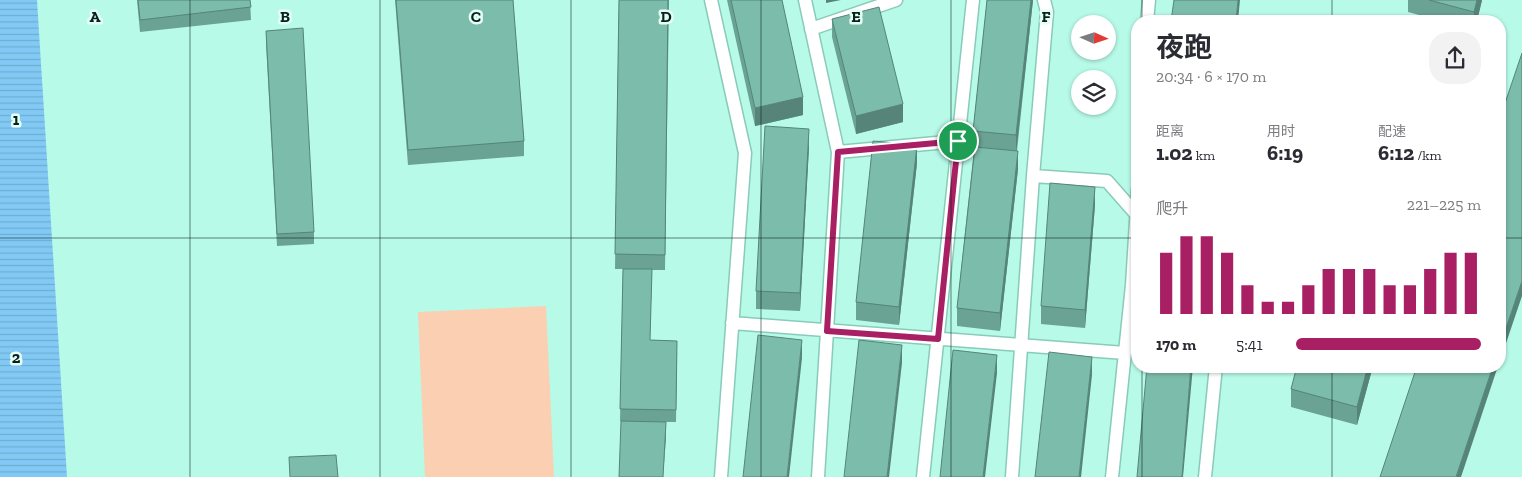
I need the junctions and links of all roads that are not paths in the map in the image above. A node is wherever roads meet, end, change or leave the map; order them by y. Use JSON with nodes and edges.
{"nodes":[{"id":1,"x":711,"y":0,"type":"edge"},
{"id":2,"x":805,"y":0,"type":"edge"},
{"id":3,"x":896,"y":0,"type":"edge"},
{"id":4,"x":973,"y":0,"type":"edge"},
{"id":5,"x":1044,"y":0,"type":"edge"},
{"id":6,"x":1149,"y":0,"type":"edge"},
{"id":7,"x":1148,"y":15,"type":"edge"},
{"id":8,"x":811,"y":29,"type":"junction"},
{"id":9,"x":958,"y":141,"type":"junction"},
{"id":10,"x":838,"y":152,"type":"junction"},
{"id":11,"x":1033,"y":176,"type":"junction"},
{"id":12,"x":1131,"y":208,"type":"edge"},
{"id":13,"x":1131,"y":308,"type":"edge"},
{"id":14,"x":732,"y":323,"type":"junction"},
{"id":15,"x":827,"y":331,"type":"junction"},
{"id":16,"x":938,"y":339,"type":"junction"},
{"id":17,"x":1021,"y":346,"type":"junction"},
{"id":18,"x":1125,"y":354,"type":"junction"},
{"id":19,"x":1215,"y":373,"type":"edge"},
{"id":20,"x":721,"y":477,"type":"edge"},
{"id":21,"x":818,"y":477,"type":"edge"},
{"id":22,"x":924,"y":477,"type":"edge"},
{"id":23,"x":1012,"y":477,"type":"edge"},
{"id":24,"x":1112,"y":477,"type":"edge"},
{"id":25,"x":1205,"y":477,"type":"edge"}],
"edges":[{"from":1,"to":14,"type":"lane"},
{"from":2,"to":8,"type":"lane"},
{"from":3,"to":8,"type":"lane"},
{"from":4,"to":9,"type":"lane"},
{"from":5,"to":11,"type":"lane"},
{"from":6,"to":7,"type":"lane"},
{"from":8,"to":10,"type":"lane"},
{"from":9,"to":10,"type":"lane"},
{"from":9,"to":16,"type":"lane"},
{"from":10,"to":15,"type":"lane"},
{"from":11,"to":12,"type":"lane"},
{"from":11,"to":17,"type":"lane"},
{"from":13,"to":18,"type":"lane"},
{"from":14,"to":15,"type":"lane"},
{"from":14,"to":20,"type":"lane"},
{"from":15,"to":16,"type":"lane"},
{"from":15,"to":21,"type":"lane"},
{"from":16,"to":17,"type":"lane"},
{"from":16,"to":22,"type":"lane"},
{"from":17,"to":18,"type":"lane"},
{"from":17,"to":23,"type":"lane"},
{"from":18,"to":24,"type":"lane"},
{"from":19,"to":25,"type":"lane"}]}
